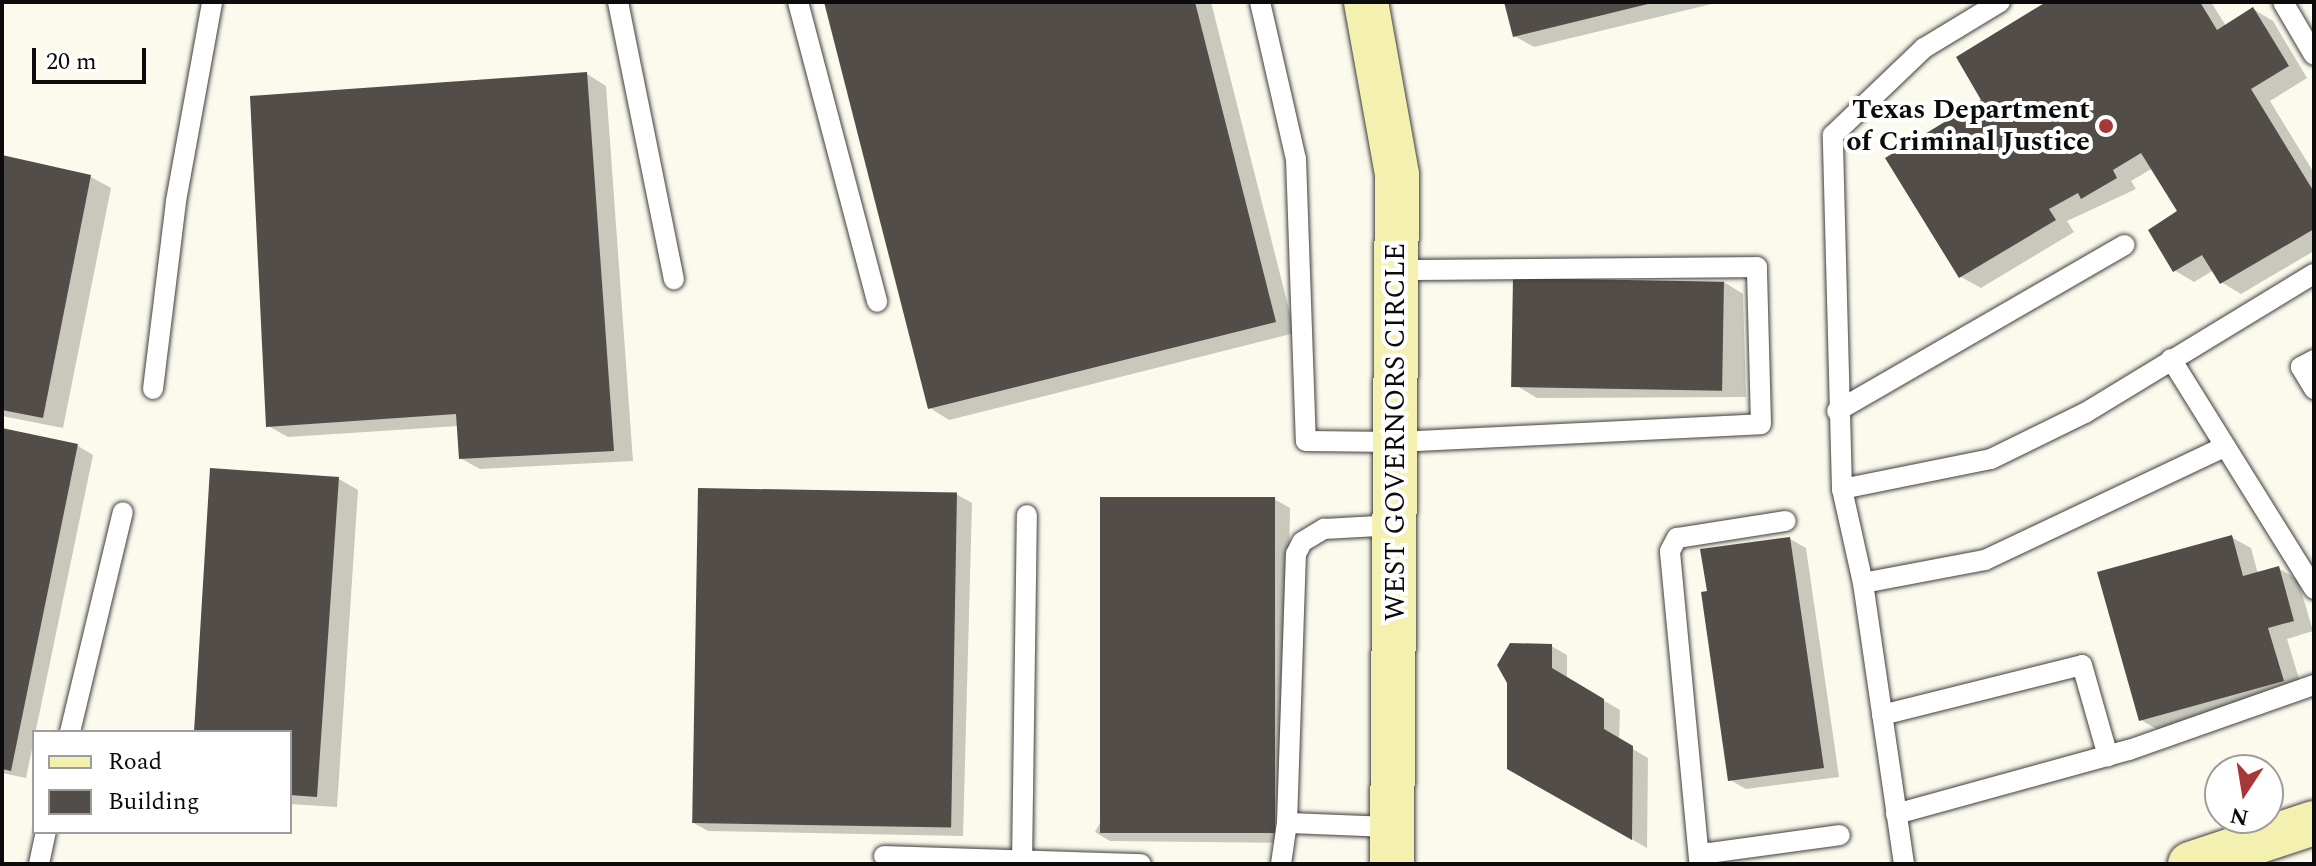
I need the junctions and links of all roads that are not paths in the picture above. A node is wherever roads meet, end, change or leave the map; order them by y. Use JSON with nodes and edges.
{"nodes":[{"id":1,"x":212,"y":2,"type":"edge"},
{"id":2,"x":618,"y":2,"type":"edge"},
{"id":3,"x":798,"y":2,"type":"edge"},
{"id":4,"x":1260,"y":2,"type":"edge"},
{"id":5,"x":1366,"y":2,"type":"edge"},
{"id":6,"x":2000,"y":2,"type":"edge"},
{"id":7,"x":2283,"y":2,"type":"edge"},
{"id":8,"x":2314,"y":55,"type":"edge"},
{"id":9,"x":2124,"y":245,"type":"dead end"},
{"id":10,"x":1397,"y":270,"type":"junction"},
{"id":11,"x":2314,"y":274,"type":"edge"},
{"id":12,"x":674,"y":279,"type":"dead end"},
{"id":13,"x":877,"y":302,"type":"dead end"},
{"id":14,"x":2171,"y":359,"type":"junction"},
{"id":15,"x":2314,"y":360,"type":"edge"},
{"id":16,"x":153,"y":389,"type":"dead end"},
{"id":17,"x":2314,"y":389,"type":"edge"},
{"id":18,"x":1837,"y":411,"type":"junction"},
{"id":19,"x":1397,"y":442,"type":"junction"},
{"id":20,"x":2224,"y":447,"type":"junction"},
{"id":21,"x":1842,"y":489,"type":"junction"},
{"id":22,"x":123,"y":512,"type":"dead end"},
{"id":23,"x":1027,"y":515,"type":"dead end"},
{"id":24,"x":1786,"y":521,"type":"dead end"},
{"id":25,"x":1396,"y":525,"type":"junction"},
{"id":26,"x":1863,"y":583,"type":"junction"},
{"id":27,"x":2314,"y":589,"type":"edge"},
{"id":28,"x":2314,"y":685,"type":"edge"},
{"id":29,"x":1882,"y":715,"type":"junction"},
{"id":30,"x":70,"y":730,"type":"edge"},
{"id":31,"x":2108,"y":756,"type":"junction"},
{"id":32,"x":1896,"y":814,"type":"junction"},
{"id":33,"x":1287,"y":823,"type":"junction"},
{"id":34,"x":2314,"y":823,"type":"edge"},
{"id":35,"x":46,"y":834,"type":"edge"},
{"id":36,"x":1840,"y":835,"type":"dead end"},
{"id":37,"x":1392,"y":846,"type":"edge"},
{"id":38,"x":884,"y":856,"type":"dead end"},
{"id":39,"x":1699,"y":862,"type":"edge"},
{"id":40,"x":1022,"y":863,"type":"edge"},
{"id":41,"x":39,"y":864,"type":"edge"},
{"id":42,"x":1141,"y":864,"type":"edge"},
{"id":43,"x":1281,"y":864,"type":"edge"},
{"id":44,"x":1904,"y":864,"type":"edge"},
{"id":45,"x":2190,"y":864,"type":"edge"}],
"edges":[{"from":1,"to":16,"type":"lane"},
{"from":2,"to":12,"type":"lane"},
{"from":3,"to":13,"type":"lane"},
{"from":4,"to":19,"type":"lane"},
{"from":5,"to":10,"type":"street","name":"WEST GOVERNORS CIRCLE"},
{"from":6,"to":18,"type":"lane"},
{"from":7,"to":8,"type":"lane"},
{"from":9,"to":18,"type":"lane"},
{"from":10,"to":19,"type":"street","name":"WEST GOVERNORS CIRCLE"},
{"from":10,"to":19,"type":"lane"},
{"from":11,"to":14,"type":"lane"},
{"from":14,"to":20,"type":"lane"},
{"from":14,"to":21,"type":"lane"},
{"from":15,"to":17,"type":"lane"},
{"from":18,"to":21,"type":"lane"},
{"from":19,"to":25,"type":"street","name":"WEST GOVERNORS CIRCLE"},
{"from":20,"to":26,"type":"lane"},
{"from":20,"to":27,"type":"lane"},
{"from":21,"to":26,"type":"lane"},
{"from":22,"to":30,"type":"lane"},
{"from":23,"to":40,"type":"lane"},
{"from":24,"to":39,"type":"lane"},
{"from":25,"to":33,"type":"lane"},
{"from":25,"to":37,"type":"street","name":"WEST GOVERNORS CIRCLE"},
{"from":26,"to":29,"type":"lane"},
{"from":28,"to":31,"type":"lane"},
{"from":29,"to":31,"type":"lane"},
{"from":29,"to":32,"type":"lane"},
{"from":31,"to":32,"type":"lane"},
{"from":32,"to":44,"type":"lane"},
{"from":33,"to":37,"type":"lane"},
{"from":33,"to":43,"type":"lane"},
{"from":34,"to":45,"type":"street"},
{"from":35,"to":41,"type":"lane"},
{"from":36,"to":39,"type":"lane"},
{"from":38,"to":40,"type":"lane"},
{"from":40,"to":42,"type":"lane"}]}
